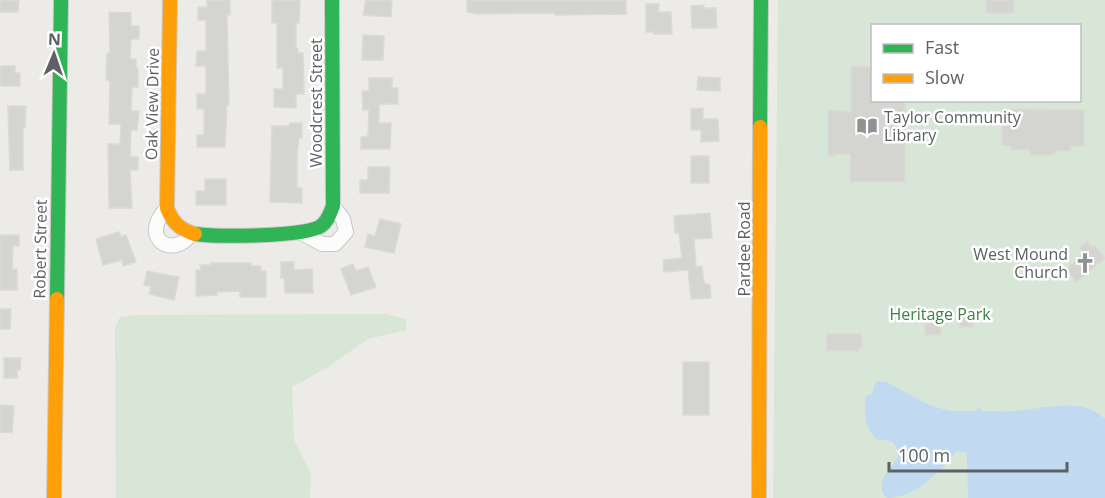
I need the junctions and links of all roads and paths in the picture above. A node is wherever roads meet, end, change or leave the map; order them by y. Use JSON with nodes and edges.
{"nodes":[{"id":1,"x":61,"y":0,"type":"edge"},
{"id":2,"x":170,"y":0,"type":"edge"},
{"id":3,"x":332,"y":0,"type":"edge"},
{"id":4,"x":761,"y":0,"type":"edge"},
{"id":5,"x":333,"y":206,"type":"junction"},
{"id":6,"x":167,"y":208,"type":"junction"},
{"id":7,"x":302,"y":233,"type":"junction"},
{"id":8,"x":191,"y":234,"type":"junction"},
{"id":9,"x":160,"y":241,"type":"joint"},
{"id":10,"x":54,"y":498,"type":"edge"},
{"id":11,"x":759,"y":498,"type":"edge"}],
"edges":[{"from":1,"to":10,"type":"street","name":"Robert Street"},
{"from":2,"to":6,"type":"street","name":"Oak View Drive"},
{"from":3,"to":5,"type":"street","name":"Woodcrest Street"},
{"from":4,"to":11,"type":"street","name":"Pardee Road"},
{"from":5,"to":7,"type":"street","name":"Woodcrest Street"},
{"from":5,"to":7,"type":"street","name":"Woodcrest Street"},
{"from":6,"to":8,"type":"street","name":"Oak View Drive"},
{"from":6,"to":9,"type":"street","name":"Oak View Drive"},
{"from":7,"to":8,"type":"street","name":"Woodcrest Street"},
{"from":8,"to":9,"type":"street","name":"Woodcrest Street"}]}
